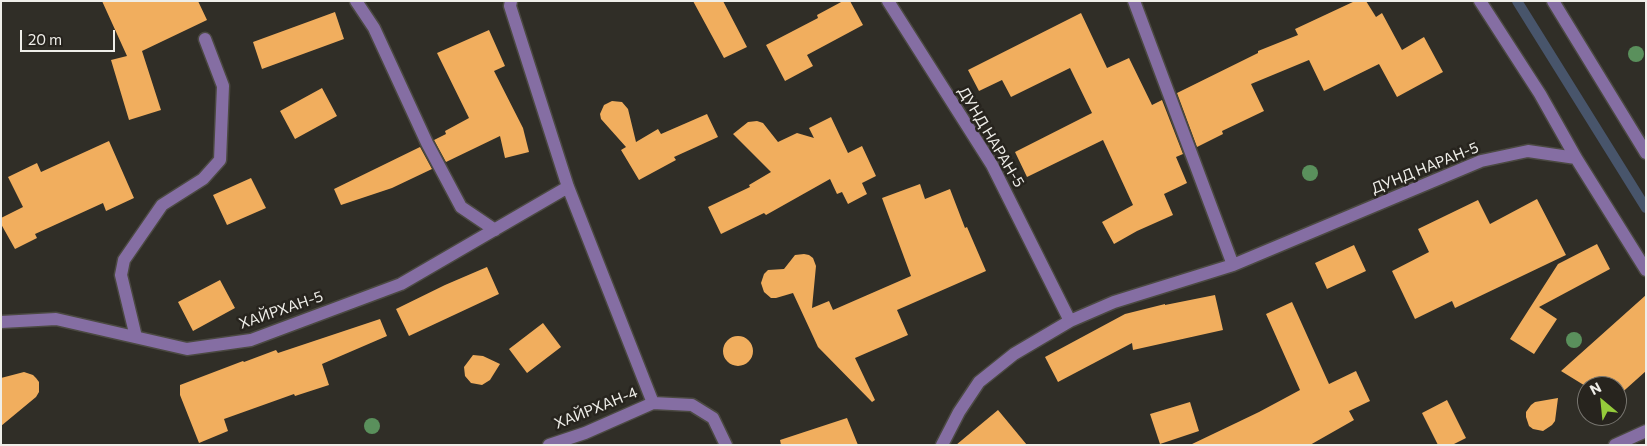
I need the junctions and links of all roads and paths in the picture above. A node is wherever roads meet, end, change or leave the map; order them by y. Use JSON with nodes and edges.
{"nodes":[{"id":1,"x":356,"y":1,"type":"edge"},
{"id":2,"x":511,"y":1,"type":"edge"},
{"id":3,"x":888,"y":1,"type":"edge"},
{"id":4,"x":1134,"y":1,"type":"edge"},
{"id":5,"x":1480,"y":1,"type":"edge"},
{"id":6,"x":1553,"y":1,"type":"edge"},
{"id":7,"x":205,"y":39,"type":"dead end"},
{"id":8,"x":1646,"y":153,"type":"edge"},
{"id":9,"x":1576,"y":158,"type":"junction"},
{"id":10,"x":568,"y":187,"type":"junction"},
{"id":11,"x":495,"y":230,"type":"junction"},
{"id":12,"x":1233,"y":265,"type":"junction"},
{"id":13,"x":1646,"y":270,"type":"edge"},
{"id":14,"x":1070,"y":321,"type":"junction"},
{"id":15,"x":1,"y":322,"type":"edge"},
{"id":16,"x":136,"y":337,"type":"junction"},
{"id":17,"x":653,"y":403,"type":"junction"},
{"id":18,"x":1646,"y":431,"type":"edge"},
{"id":19,"x":549,"y":445,"type":"edge"},
{"id":20,"x":726,"y":445,"type":"edge"},
{"id":21,"x":942,"y":445,"type":"edge"},
{"id":22,"x":1615,"y":445,"type":"edge"}],
"edges":[{"from":1,"to":11,"type":"street"},
{"from":2,"to":10,"type":"street"},
{"from":3,"to":14,"type":"street","name":"ДУНД НАРАН-5"},
{"from":4,"to":12,"type":"street"},
{"from":5,"to":9,"type":"street"},
{"from":6,"to":8,"type":"street"},
{"from":7,"to":16,"type":"street"},
{"from":9,"to":12,"type":"street","name":"ДУНД НАРАН-5"},
{"from":9,"to":13,"type":"street"},
{"from":10,"to":11,"type":"street","name":"ХАЙРХАН-5"},
{"from":10,"to":17,"type":"street"},
{"from":11,"to":16,"type":"street","name":"ХАЙРХАН-5"},
{"from":12,"to":14,"type":"street","name":"ДУНД НАРАН-5"},
{"from":14,"to":21,"type":"street","name":"ДУНД НАРАН-5"},
{"from":15,"to":16,"type":"street","name":"ХАЙРХАН-5"},
{"from":17,"to":19,"type":"street","name":"ХАЙРХАН-4"},
{"from":17,"to":20,"type":"street","name":"ХАЙРХАН-4"},
{"from":18,"to":22,"type":"street"}]}
